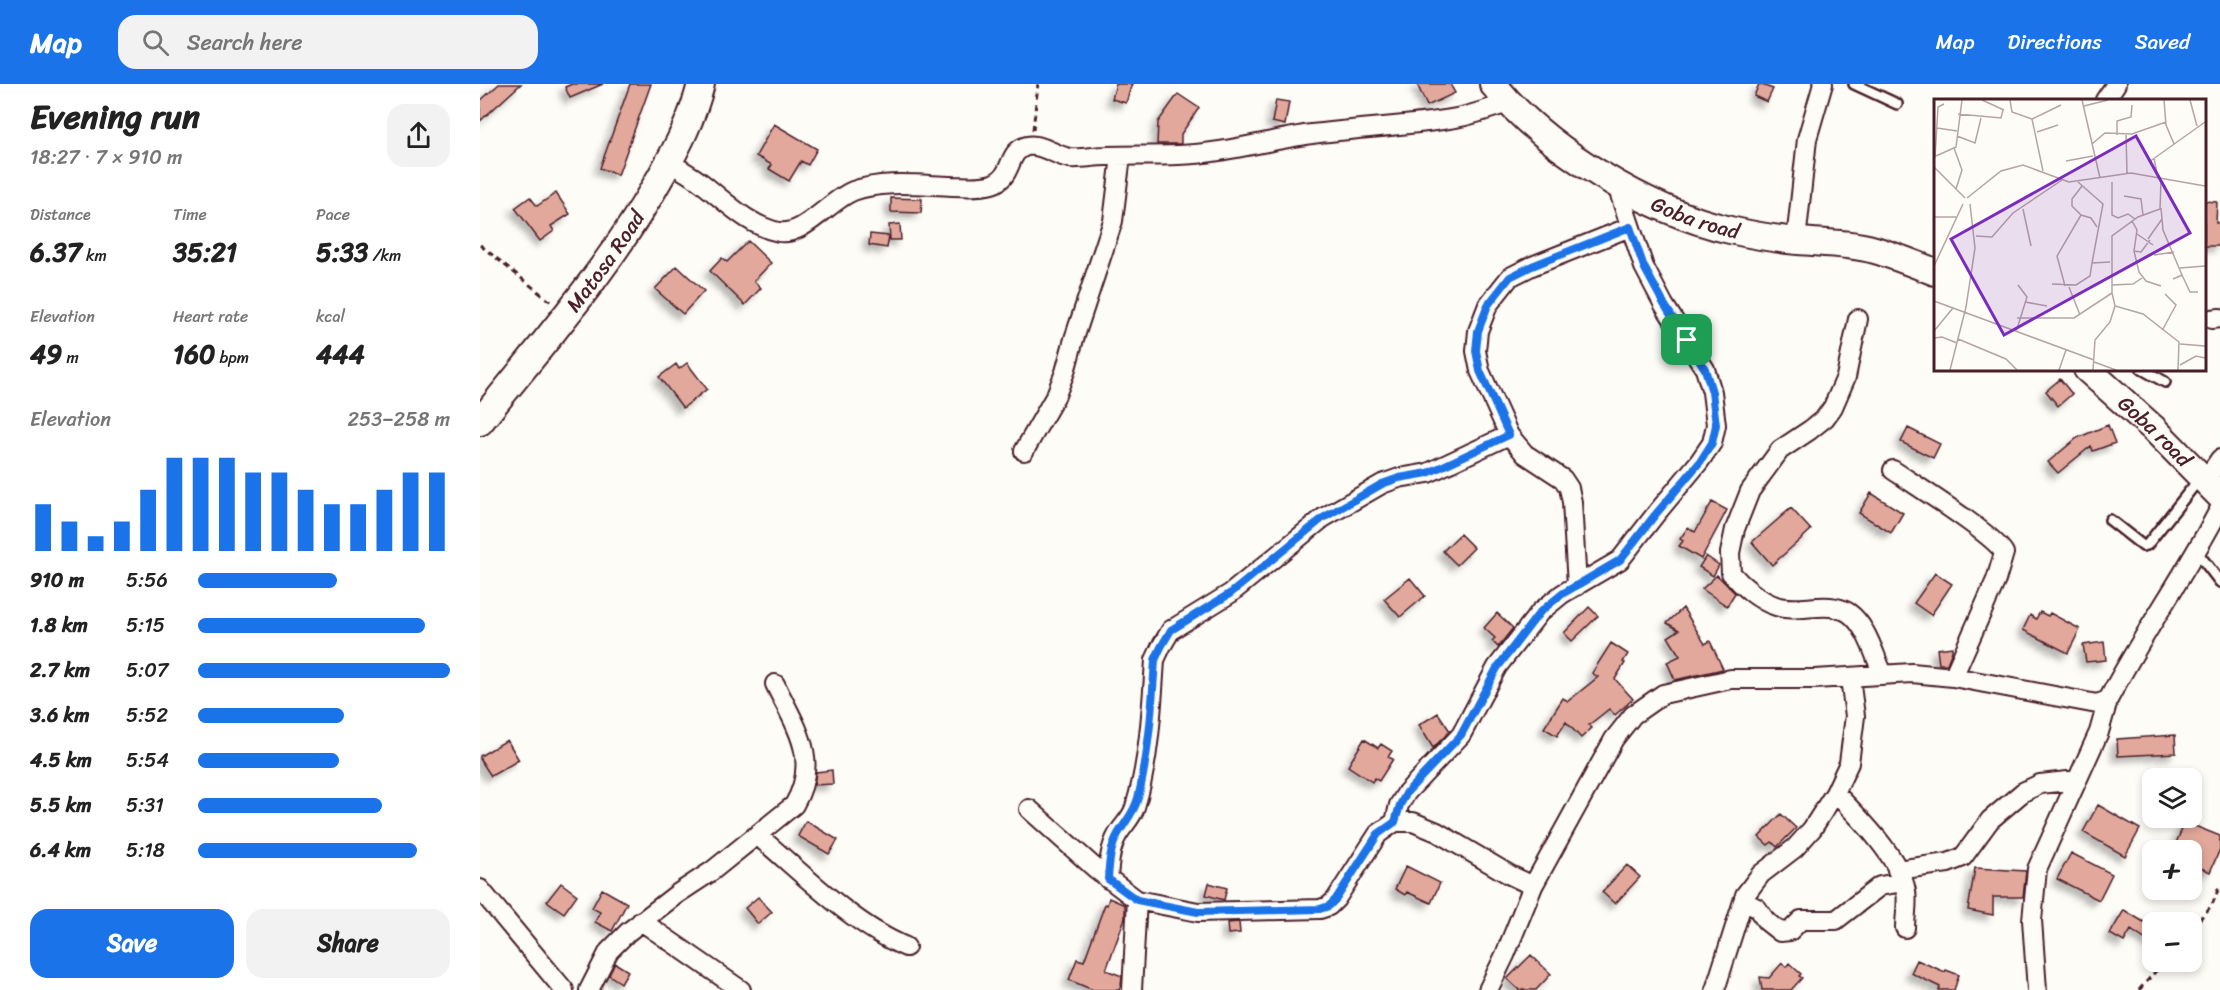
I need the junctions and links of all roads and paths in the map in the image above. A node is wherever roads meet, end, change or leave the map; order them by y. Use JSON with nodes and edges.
{"nodes":[{"id":1,"x":701,"y":84,"type":"edge"},
{"id":2,"x":1038,"y":84,"type":"edge"},
{"id":3,"x":1823,"y":84,"type":"edge"},
{"id":4,"x":1854,"y":84,"type":"edge"},
{"id":5,"x":2116,"y":84,"type":"edge"},
{"id":6,"x":1501,"y":93,"type":"edge"},
{"id":7,"x":2106,"y":99,"type":"edge"},
{"id":8,"x":1897,"y":104,"type":"dead end"},
{"id":9,"x":1032,"y":146,"type":"junction"},
{"id":10,"x":1121,"y":156,"type":"junction"},
{"id":11,"x":669,"y":162,"type":"junction"},
{"id":12,"x":1617,"y":186,"type":"junction"},
{"id":13,"x":1630,"y":227,"type":"junction"},
{"id":14,"x":1796,"y":241,"type":"junction"},
{"id":15,"x":480,"y":245,"type":"edge"},
{"id":16,"x":1934,"y":272,"type":"edge"},
{"id":17,"x":567,"y":315,"type":"junction"},
{"id":18,"x":1858,"y":319,"type":"dead end"},
{"id":19,"x":2088,"y":370,"type":"edge"},
{"id":20,"x":2144,"y":370,"type":"edge"},
{"id":21,"x":2165,"y":382,"type":"dead end"},
{"id":22,"x":480,"y":422,"type":"edge"},
{"id":23,"x":1509,"y":435,"type":"junction"},
{"id":24,"x":1024,"y":451,"type":"dead end"},
{"id":25,"x":2220,"y":459,"type":"edge"},
{"id":26,"x":1893,"y":470,"type":"dead end"},
{"id":27,"x":2209,"y":485,"type":"edge"},
{"id":28,"x":2220,"y":508,"type":"edge"},
{"id":29,"x":2109,"y":520,"type":"dead end"},
{"id":30,"x":2197,"y":552,"type":"junction"},
{"id":31,"x":2220,"y":582,"type":"edge"},
{"id":32,"x":1577,"y":586,"type":"junction"},
{"id":33,"x":1883,"y":674,"type":"junction"},
{"id":34,"x":1953,"y":677,"type":"junction"},
{"id":35,"x":1850,"y":678,"type":"junction"},
{"id":36,"x":775,"y":684,"type":"dead end"},
{"id":37,"x":2108,"y":700,"type":"junction"},
{"id":38,"x":2077,"y":780,"type":"junction"},
{"id":39,"x":1835,"y":793,"type":"junction"},
{"id":40,"x":1029,"y":809,"type":"dead end"},
{"id":41,"x":1395,"y":822,"type":"junction"},
{"id":42,"x":757,"y":836,"type":"junction"},
{"id":43,"x":1900,"y":876,"type":"junction"},
{"id":44,"x":1108,"y":879,"type":"junction"},
{"id":45,"x":2220,"y":885,"type":"edge"},
{"id":46,"x":1533,"y":886,"type":"junction"},
{"id":47,"x":480,"y":889,"type":"edge"},
{"id":48,"x":1137,"y":900,"type":"junction"},
{"id":49,"x":1743,"y":901,"type":"junction"},
{"id":50,"x":2202,"y":916,"type":"edge"},
{"id":51,"x":641,"y":921,"type":"junction"},
{"id":52,"x":1905,"y":928,"type":"dead end"},
{"id":53,"x":906,"y":947,"type":"dead end"},
{"id":54,"x":2155,"y":972,"type":"edge"},
{"id":55,"x":564,"y":990,"type":"edge"},
{"id":56,"x":589,"y":990,"type":"edge"},
{"id":57,"x":741,"y":990,"type":"edge"},
{"id":58,"x":1132,"y":990,"type":"edge"},
{"id":59,"x":1488,"y":990,"type":"edge"},
{"id":60,"x":1715,"y":990,"type":"edge"},
{"id":61,"x":2037,"y":990,"type":"edge"},
{"id":62,"x":2139,"y":990,"type":"edge"}],
"edges":[{"from":1,"to":11,"type":"street","name":"Matosa Road"},
{"from":2,"to":9,"type":"path"},
{"from":3,"to":14,"type":"street"},
{"from":4,"to":8,"type":"lane"},
{"from":5,"to":7,"type":"street"},
{"from":6,"to":10,"type":"street"},
{"from":6,"to":12,"type":"street","name":"Goba road"},
{"from":9,"to":10,"type":"street"},
{"from":9,"to":11,"type":"street"},
{"from":10,"to":24,"type":"street"},
{"from":11,"to":17,"type":"street","name":"Matosa Road"},
{"from":12,"to":13,"type":"street"},
{"from":12,"to":14,"type":"street","name":"Goba road"},
{"from":13,"to":23,"type":"street"},
{"from":13,"to":32,"type":"street"},
{"from":14,"to":16,"type":"street","name":"Goba road"},
{"from":15,"to":17,"type":"path"},
{"from":17,"to":22,"type":"street","name":"Matosa Road"},
{"from":18,"to":33,"type":"street"},
{"from":19,"to":27,"type":"street","name":"Goba road"},
{"from":20,"to":21,"type":"lane"},
{"from":23,"to":32,"type":"street"},
{"from":23,"to":44,"type":"street"},
{"from":25,"to":27,"type":"street"},
{"from":26,"to":34,"type":"street"},
{"from":27,"to":29,"type":"lane"},
{"from":28,"to":30,"type":"street"},
{"from":30,"to":31,"type":"lane"},
{"from":30,"to":37,"type":"street"},
{"from":32,"to":41,"type":"street"},
{"from":33,"to":34,"type":"street"},
{"from":33,"to":35,"type":"street"},
{"from":34,"to":37,"type":"street"},
{"from":35,"to":39,"type":"street"},
{"from":35,"to":46,"type":"street"},
{"from":36,"to":42,"type":"street"},
{"from":37,"to":38,"type":"street"},
{"from":38,"to":43,"type":"street"},
{"from":38,"to":61,"type":"street"},
{"from":39,"to":43,"type":"street"},
{"from":39,"to":49,"type":"street"},
{"from":40,"to":44,"type":"street"},
{"from":41,"to":46,"type":"street"},
{"from":41,"to":48,"type":"street"},
{"from":42,"to":51,"type":"street"},
{"from":42,"to":53,"type":"street"},
{"from":43,"to":49,"type":"street"},
{"from":43,"to":52,"type":"street"},
{"from":44,"to":48,"type":"street"},
{"from":45,"to":50,"type":"path"},
{"from":46,"to":59,"type":"street"},
{"from":47,"to":55,"type":"street"},
{"from":48,"to":58,"type":"street"},
{"from":49,"to":60,"type":"street"},
{"from":51,"to":56,"type":"street"},
{"from":51,"to":57,"type":"street"},
{"from":54,"to":62,"type":"path"}]}
